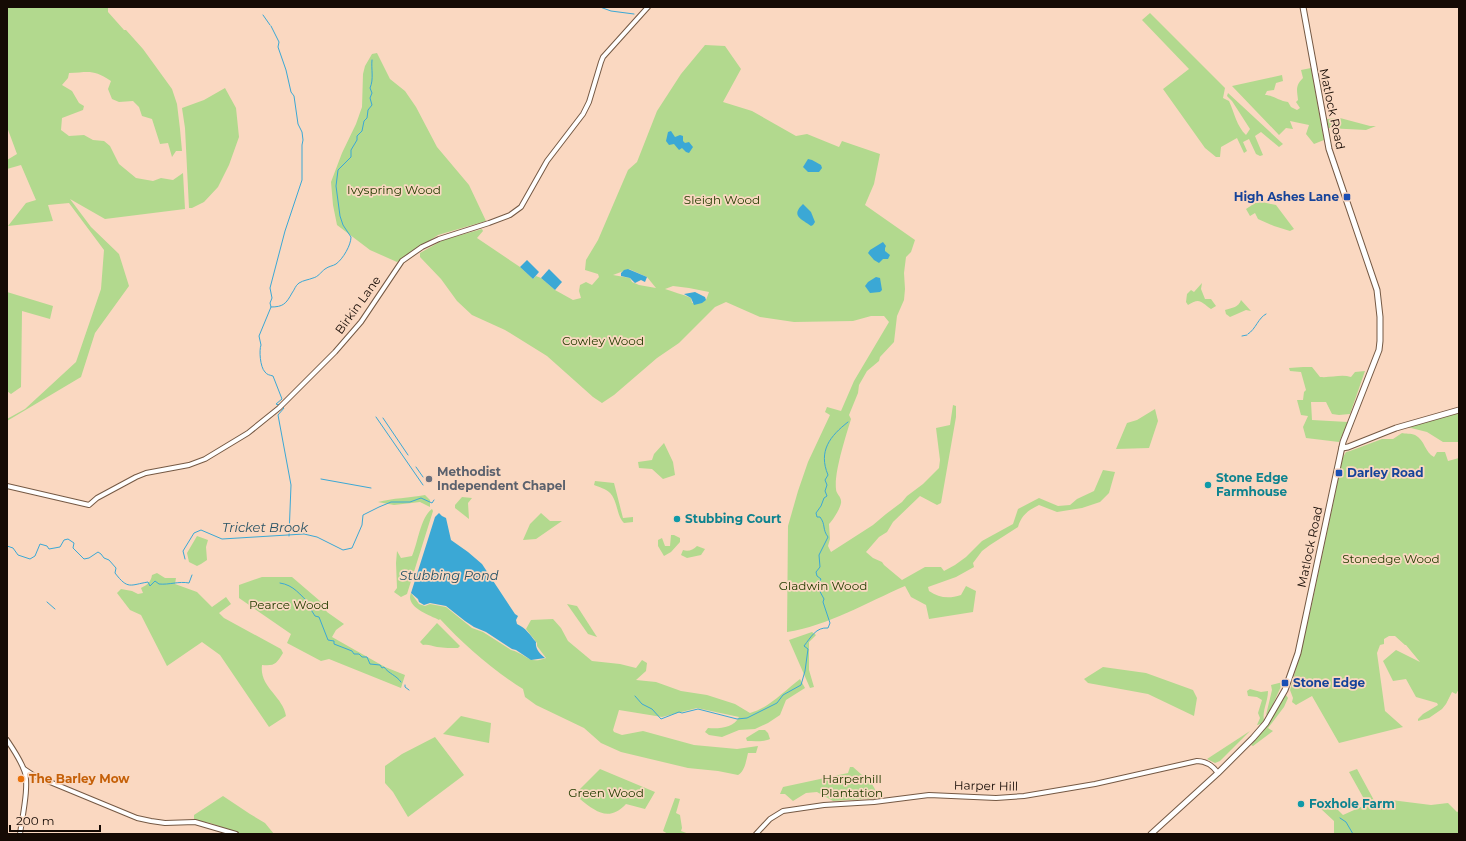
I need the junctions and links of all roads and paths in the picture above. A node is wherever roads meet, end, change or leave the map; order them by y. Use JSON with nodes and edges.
{"nodes":[{"id":1,"x":648,"y":7,"type":"edge"},
{"id":2,"x":1303,"y":7,"type":"edge"},
{"id":3,"x":1459,"y":410,"type":"edge"},
{"id":4,"x":1342,"y":448,"type":"junction"},
{"id":5,"x":7,"y":486,"type":"edge"},
{"id":6,"x":7,"y":740,"type":"edge"},
{"id":7,"x":24,"y":769,"type":"junction"},
{"id":8,"x":1218,"y":773,"type":"junction"},
{"id":9,"x":33,"y":775,"type":"junction"},
{"id":10,"x":26,"y":779,"type":"junction"},
{"id":11,"x":20,"y":834,"type":"edge"},
{"id":12,"x":236,"y":834,"type":"edge"},
{"id":13,"x":756,"y":834,"type":"edge"},
{"id":14,"x":1151,"y":834,"type":"edge"}],
"edges":[{"from":1,"to":5,"type":"street","name":"Birkin Lane"},
{"from":2,"to":4,"type":"main road","name":"Matlock Road"},
{"from":3,"to":4,"type":"main road"},
{"from":4,"to":8,"type":"main road","name":"Matlock Road"},
{"from":6,"to":7,"type":"street"},
{"from":7,"to":9,"type":"street"},
{"from":7,"to":10,"type":"street"},
{"from":8,"to":13,"type":"street","name":"Harper Hill"},
{"from":8,"to":14,"type":"main road","name":"Matlock Road"},
{"from":9,"to":10,"type":"street"},
{"from":9,"to":12,"type":"street"},
{"from":10,"to":11,"type":"street"}]}
